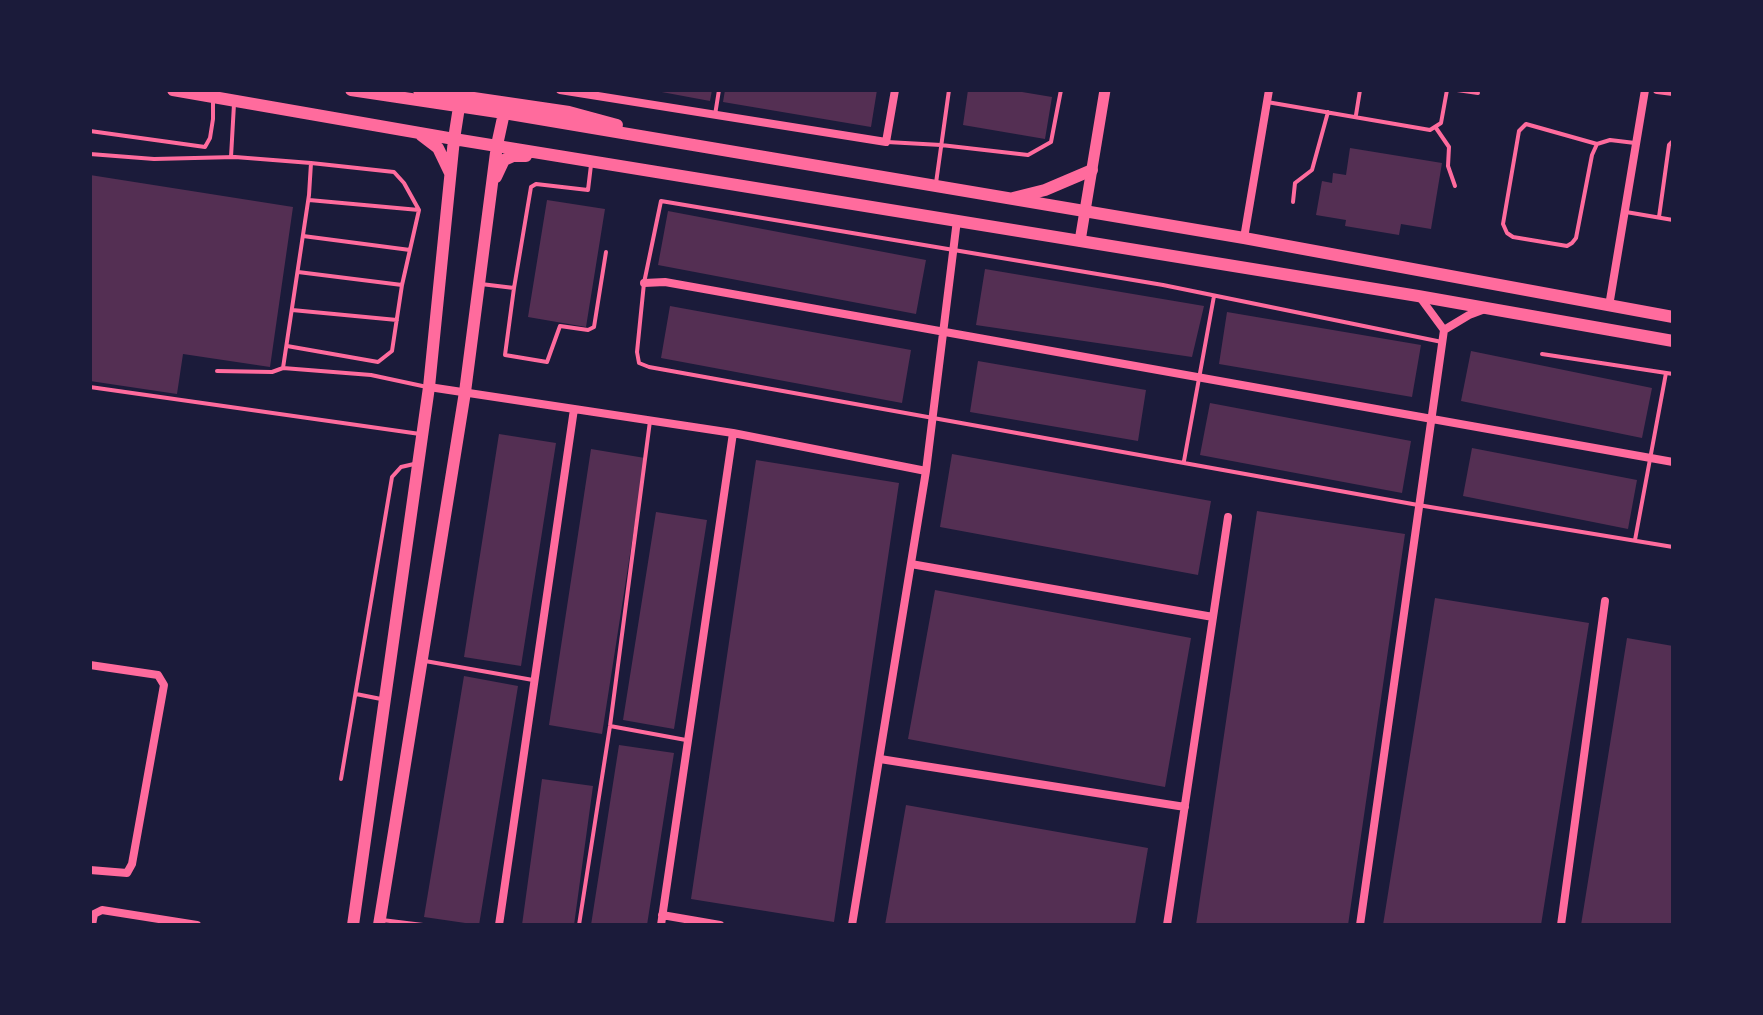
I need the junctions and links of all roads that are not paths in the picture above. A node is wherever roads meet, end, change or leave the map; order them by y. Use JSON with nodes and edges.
{"nodes":[{"id":1,"x":173,"y":90,"type":"edge"},
{"id":2,"x":351,"y":90,"type":"edge"},
{"id":3,"x":419,"y":90,"type":"edge"},
{"id":4,"x":560,"y":90,"type":"edge"},
{"id":5,"x":719,"y":90,"type":"edge"},
{"id":6,"x":895,"y":90,"type":"edge"},
{"id":7,"x":949,"y":90,"type":"edge"},
{"id":8,"x":1061,"y":90,"type":"edge"},
{"id":9,"x":1105,"y":90,"type":"edge"},
{"id":10,"x":1269,"y":90,"type":"edge"},
{"id":11,"x":1360,"y":90,"type":"edge"},
{"id":12,"x":1447,"y":90,"type":"edge"},
{"id":13,"x":1457,"y":90,"type":"edge"},
{"id":14,"x":1645,"y":90,"type":"edge"},
{"id":15,"x":1657,"y":90,"type":"edge"},
{"id":16,"x":1673,"y":92,"type":"edge"},
{"id":17,"x":597,"y":93,"type":"edge"},
{"id":18,"x":1478,"y":93,"type":"dead end"},
{"id":19,"x":213,"y":97,"type":"junction"},
{"id":20,"x":234,"y":100,"type":"junction"},
{"id":21,"x":1267,"y":102,"type":"junction"},
{"id":22,"x":459,"y":107,"type":"junction"},
{"id":23,"x":1328,"y":112,"type":"junction"},
{"id":24,"x":504,"y":113,"type":"junction"},
{"id":25,"x":715,"y":115,"type":"junction"},
{"id":26,"x":1356,"y":117,"type":"junction"},
{"id":27,"x":1436,"y":128,"type":"junction"},
{"id":28,"x":90,"y":131,"type":"edge"},
{"id":29,"x":416,"y":132,"type":"junction"},
{"id":30,"x":454,"y":139,"type":"junction"},
{"id":31,"x":1673,"y":141,"type":"edge"},
{"id":32,"x":886,"y":142,"type":"junction"},
{"id":33,"x":1637,"y":143,"type":"junction"},
{"id":34,"x":1597,"y":144,"type":"junction"},
{"id":35,"x":497,"y":145,"type":"junction"},
{"id":36,"x":691,"y":145,"type":"junction"},
{"id":37,"x":941,"y":145,"type":"junction"},
{"id":38,"x":90,"y":154,"type":"edge"},
{"id":39,"x":557,"y":155,"type":"junction"},
{"id":40,"x":231,"y":157,"type":"junction"},
{"id":41,"x":592,"y":160,"type":"junction"},
{"id":42,"x":311,"y":163,"type":"junction"},
{"id":43,"x":1092,"y":170,"type":"junction"},
{"id":44,"x":451,"y":176,"type":"junction"},
{"id":45,"x":935,"y":186,"type":"junction"},
{"id":46,"x":1455,"y":186,"type":"dead end"},
{"id":47,"x":490,"y":196,"type":"junction"},
{"id":48,"x":1010,"y":199,"type":"junction"},
{"id":49,"x":308,"y":200,"type":"junction"},
{"id":50,"x":1293,"y":202,"type":"dead end"},
{"id":51,"x":419,"y":210,"type":"junction"},
{"id":52,"x":1626,"y":212,"type":"junction"},
{"id":53,"x":1085,"y":213,"type":"junction"},
{"id":54,"x":1659,"y":217,"type":"junction"},
{"id":55,"x":957,"y":220,"type":"junction"},
{"id":56,"x":1673,"y":220,"type":"edge"},
{"id":57,"x":303,"y":236,"type":"junction"},
{"id":58,"x":1244,"y":238,"type":"junction"},
{"id":59,"x":1080,"y":241,"type":"junction"},
{"id":60,"x":410,"y":250,"type":"junction"},
{"id":61,"x":954,"y":250,"type":"junction"},
{"id":62,"x":606,"y":252,"type":"dead end"},
{"id":63,"x":298,"y":272,"type":"junction"},
{"id":64,"x":644,"y":283,"type":"junction"},
{"id":65,"x":479,"y":284,"type":"junction"},
{"id":66,"x":402,"y":285,"type":"junction"},
{"id":67,"x":514,"y":288,"type":"junction"},
{"id":68,"x":1214,"y":296,"type":"junction"},
{"id":69,"x":1418,"y":296,"type":"junction"},
{"id":70,"x":1609,"y":306,"type":"junction"},
{"id":71,"x":1485,"y":309,"type":"junction"},
{"id":72,"x":292,"y":310,"type":"junction"},
{"id":73,"x":1673,"y":317,"type":"edge"},
{"id":74,"x":397,"y":320,"type":"junction"},
{"id":75,"x":1444,"y":330,"type":"junction"},
{"id":76,"x":943,"y":332,"type":"junction"},
{"id":77,"x":1673,"y":341,"type":"edge"},
{"id":78,"x":1442,"y":342,"type":"junction"},
{"id":79,"x":287,"y":346,"type":"junction"},
{"id":80,"x":1542,"y":354,"type":"dead end"},
{"id":81,"x":283,"y":368,"type":"junction"},
{"id":82,"x":217,"y":371,"type":"dead end"},
{"id":83,"x":1666,"y":373,"type":"junction"},
{"id":84,"x":1673,"y":374,"type":"edge"},
{"id":85,"x":1199,"y":377,"type":"junction"},
{"id":86,"x":90,"y":387,"type":"edge"},
{"id":87,"x":429,"y":387,"type":"junction"},
{"id":88,"x":465,"y":392,"type":"junction"},
{"id":89,"x":574,"y":409,"type":"junction"},
{"id":90,"x":931,"y":417,"type":"junction"},
{"id":91,"x":1432,"y":419,"type":"junction"},
{"id":92,"x":650,"y":421,"type":"junction"},
{"id":93,"x":733,"y":433,"type":"junction"},
{"id":94,"x":423,"y":434,"type":"junction"},
{"id":95,"x":1650,"y":458,"type":"junction"},
{"id":96,"x":1184,"y":461,"type":"junction"},
{"id":97,"x":1673,"y":462,"type":"edge"},
{"id":98,"x":418,"y":463,"type":"junction"},
{"id":99,"x":926,"y":471,"type":"junction"},
{"id":100,"x":1418,"y":505,"type":"junction"},
{"id":101,"x":1228,"y":517,"type":"dead end"},
{"id":102,"x":1635,"y":540,"type":"junction"},
{"id":103,"x":1673,"y":547,"type":"edge"},
{"id":104,"x":911,"y":564,"type":"junction"},
{"id":105,"x":1605,"y":601,"type":"dead end"},
{"id":106,"x":1213,"y":617,"type":"junction"},
{"id":107,"x":421,"y":661,"type":"junction"},
{"id":108,"x":90,"y":665,"type":"edge"},
{"id":109,"x":533,"y":680,"type":"junction"},
{"id":110,"x":356,"y":694,"type":"junction"},
{"id":111,"x":385,"y":700,"type":"junction"},
{"id":112,"x":610,"y":726,"type":"junction"},
{"id":113,"x":688,"y":740,"type":"junction"},
{"id":114,"x":880,"y":759,"type":"junction"},
{"id":115,"x":341,"y":779,"type":"dead end"},
{"id":116,"x":1185,"y":807,"type":"junction"},
{"id":117,"x":90,"y":870,"type":"edge"},
{"id":118,"x":662,"y":920,"type":"edge"},
{"id":119,"x":379,"y":922,"type":"edge"},
{"id":120,"x":172,"y":923,"type":"edge"},
{"id":121,"x":92,"y":925,"type":"edge"},
{"id":122,"x":197,"y":925,"type":"edge"},
{"id":123,"x":353,"y":925,"type":"edge"},
{"id":124,"x":423,"y":925,"type":"edge"},
{"id":125,"x":499,"y":925,"type":"edge"},
{"id":126,"x":579,"y":925,"type":"edge"},
{"id":127,"x":720,"y":925,"type":"edge"},
{"id":128,"x":852,"y":925,"type":"edge"},
{"id":129,"x":1167,"y":925,"type":"edge"},
{"id":130,"x":1360,"y":925,"type":"edge"},
{"id":131,"x":1561,"y":925,"type":"edge"}],
"edges":[{"from":1,"to":19,"type":"main road"},
{"from":2,"to":22,"type":"main road"},
{"from":3,"to":36,"type":"main road"},
{"from":4,"to":17,"type":"street"},
{"from":5,"to":25,"type":"lane"},
{"from":6,"to":32,"type":"street"},
{"from":7,"to":37,"type":"lane"},
{"from":8,"to":37,"type":"lane"},
{"from":9,"to":43,"type":"street"},
{"from":10,"to":21,"type":"street"},
{"from":11,"to":26,"type":"lane"},
{"from":12,"to":27,"type":"lane"},
{"from":13,"to":18,"type":"lane"},
{"from":14,"to":33,"type":"street"},
{"from":15,"to":16,"type":"street"},
{"from":17,"to":25,"type":"street"},
{"from":19,"to":20,"type":"main road"},
{"from":19,"to":28,"type":"lane"},
{"from":20,"to":29,"type":"main road"},
{"from":20,"to":40,"type":"lane"},
{"from":21,"to":23,"type":"lane"},
{"from":21,"to":58,"type":"street"},
{"from":22,"to":24,"type":"main road"},
{"from":22,"to":30,"type":"main road"},
{"from":23,"to":26,"type":"lane"},
{"from":23,"to":50,"type":"lane"},
{"from":24,"to":35,"type":"main road"},
{"from":24,"to":36,"type":"main road"},
{"from":25,"to":32,"type":"street"},
{"from":26,"to":27,"type":"lane"},
{"from":27,"to":46,"type":"lane"},
{"from":29,"to":30,"type":"main road"},
{"from":29,"to":44,"type":"main road"},
{"from":30,"to":35,"type":"main road"},
{"from":30,"to":44,"type":"main road"},
{"from":31,"to":54,"type":"lane"},
{"from":32,"to":37,"type":"lane"},
{"from":33,"to":34,"type":"lane"},
{"from":33,"to":52,"type":"street"},
{"from":34,"to":34,"type":"lane"},
{"from":35,"to":39,"type":"main road"},
{"from":35,"to":47,"type":"main road"},
{"from":36,"to":45,"type":"main road"},
{"from":37,"to":45,"type":"lane"},
{"from":38,"to":40,"type":"lane"},
{"from":39,"to":41,"type":"main road"},
{"from":39,"to":47,"type":"main road"},
{"from":40,"to":42,"type":"lane"},
{"from":41,"to":55,"type":"main road"},
{"from":41,"to":67,"type":"lane"},
{"from":42,"to":49,"type":"lane"},
{"from":42,"to":51,"type":"lane"},
{"from":43,"to":48,"type":"main road"},
{"from":43,"to":53,"type":"street"},
{"from":44,"to":87,"type":"main road"},
{"from":45,"to":48,"type":"main road"},
{"from":47,"to":65,"type":"main road"},
{"from":48,"to":53,"type":"main road"},
{"from":49,"to":51,"type":"lane"},
{"from":49,"to":57,"type":"lane"},
{"from":51,"to":60,"type":"lane"},
{"from":52,"to":54,"type":"lane"},
{"from":52,"to":70,"type":"street"},
{"from":53,"to":58,"type":"main road"},
{"from":53,"to":59,"type":"street"},
{"from":54,"to":56,"type":"lane"},
{"from":55,"to":59,"type":"main road"},
{"from":55,"to":61,"type":"street"},
{"from":57,"to":60,"type":"lane"},
{"from":57,"to":63,"type":"lane"},
{"from":58,"to":70,"type":"main road"},
{"from":59,"to":69,"type":"main road"},
{"from":60,"to":66,"type":"lane"},
{"from":61,"to":64,"type":"lane"},
{"from":61,"to":68,"type":"lane"},
{"from":61,"to":76,"type":"street"},
{"from":62,"to":67,"type":"lane"},
{"from":63,"to":66,"type":"lane"},
{"from":63,"to":72,"type":"lane"},
{"from":64,"to":76,"type":"street"},
{"from":64,"to":90,"type":"lane"},
{"from":65,"to":67,"type":"lane"},
{"from":65,"to":88,"type":"main road"},
{"from":66,"to":74,"type":"lane"},
{"from":68,"to":78,"type":"lane"},
{"from":68,"to":85,"type":"lane"},
{"from":69,"to":71,"type":"main road"},
{"from":69,"to":75,"type":"street"},
{"from":70,"to":73,"type":"main road"},
{"from":71,"to":75,"type":"street"},
{"from":71,"to":77,"type":"main road"},
{"from":72,"to":74,"type":"lane"},
{"from":72,"to":79,"type":"lane"},
{"from":74,"to":79,"type":"lane"},
{"from":75,"to":78,"type":"street"},
{"from":76,"to":85,"type":"street"},
{"from":76,"to":90,"type":"street"},
{"from":78,"to":91,"type":"street"},
{"from":79,"to":81,"type":"lane"},
{"from":80,"to":83,"type":"lane"},
{"from":81,"to":82,"type":"lane"},
{"from":81,"to":87,"type":"lane"},
{"from":83,"to":84,"type":"lane"},
{"from":83,"to":95,"type":"lane"},
{"from":85,"to":91,"type":"street"},
{"from":85,"to":96,"type":"lane"},
{"from":86,"to":94,"type":"lane"},
{"from":87,"to":88,"type":"street"},
{"from":87,"to":94,"type":"main road"},
{"from":88,"to":89,"type":"street"},
{"from":88,"to":107,"type":"main road"},
{"from":89,"to":92,"type":"street"},
{"from":89,"to":109,"type":"street"},
{"from":90,"to":96,"type":"lane"},
{"from":90,"to":99,"type":"street"},
{"from":91,"to":95,"type":"street"},
{"from":91,"to":100,"type":"street"},
{"from":92,"to":93,"type":"street"},
{"from":92,"to":112,"type":"lane"},
{"from":93,"to":99,"type":"street"},
{"from":93,"to":113,"type":"street"},
{"from":94,"to":98,"type":"main road"},
{"from":95,"to":97,"type":"street"},
{"from":95,"to":102,"type":"lane"},
{"from":96,"to":100,"type":"lane"},
{"from":98,"to":110,"type":"lane"},
{"from":98,"to":111,"type":"main road"},
{"from":99,"to":104,"type":"street"},
{"from":100,"to":102,"type":"lane"},
{"from":100,"to":130,"type":"street"},
{"from":101,"to":106,"type":"street"},
{"from":102,"to":103,"type":"lane"},
{"from":104,"to":106,"type":"street"},
{"from":104,"to":114,"type":"street"},
{"from":105,"to":131,"type":"street"},
{"from":106,"to":116,"type":"street"},
{"from":107,"to":109,"type":"lane"},
{"from":107,"to":119,"type":"main road"},
{"from":108,"to":117,"type":"street"},
{"from":109,"to":125,"type":"street"},
{"from":110,"to":111,"type":"lane"},
{"from":110,"to":115,"type":"lane"},
{"from":111,"to":123,"type":"main road"},
{"from":112,"to":113,"type":"lane"},
{"from":112,"to":126,"type":"lane"},
{"from":113,"to":118,"type":"street"},
{"from":114,"to":116,"type":"street"},
{"from":114,"to":128,"type":"street"},
{"from":116,"to":129,"type":"street"},
{"from":118,"to":127,"type":"street"},
{"from":119,"to":124,"type":"lane"},
{"from":120,"to":121,"type":"street"},
{"from":120,"to":122,"type":"street"}]}
